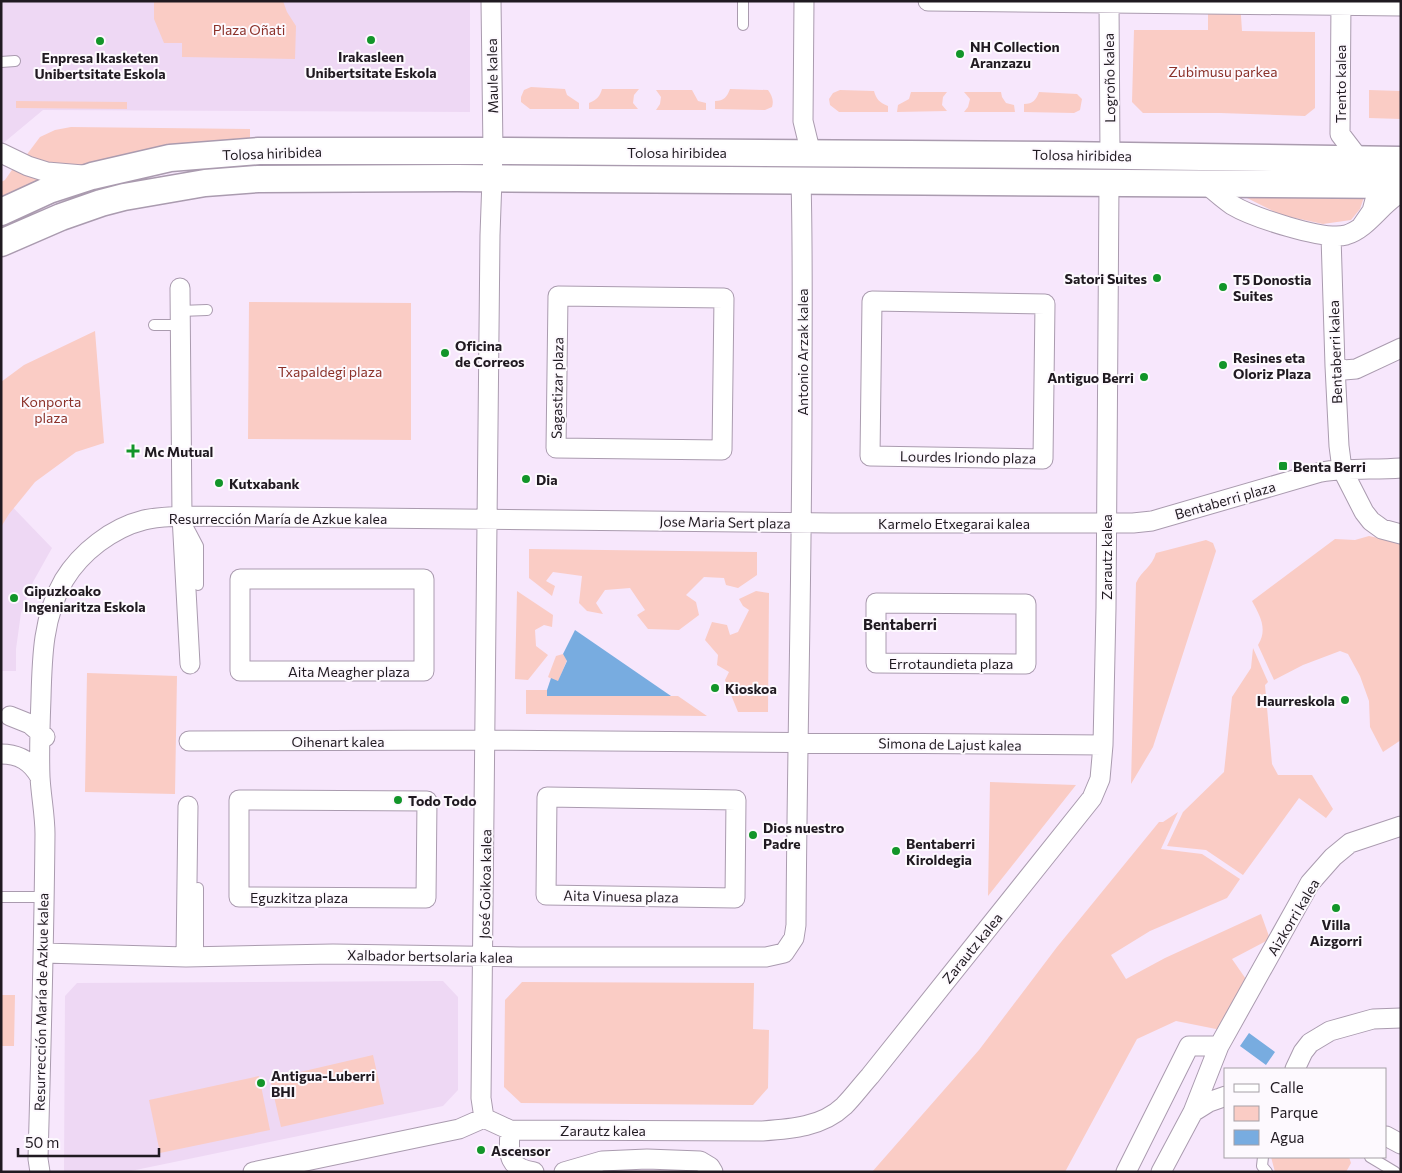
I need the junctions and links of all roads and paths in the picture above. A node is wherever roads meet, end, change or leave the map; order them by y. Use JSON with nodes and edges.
{"nodes":[{"id":1,"x":491,"y":1,"type":"edge"},
{"id":2,"x":743,"y":1,"type":"edge"},
{"id":3,"x":804,"y":1,"type":"edge"},
{"id":4,"x":928,"y":1,"type":"edge"},
{"id":5,"x":1109,"y":2,"type":"edge"},
{"id":6,"x":1341,"y":3,"type":"edge"},
{"id":7,"x":1401,"y":6,"type":"edge"},
{"id":8,"x":743,"y":25,"type":"dead end"},
{"id":9,"x":15,"y":61,"type":"dead end"},
{"id":10,"x":1,"y":62,"type":"edge"},
{"id":11,"x":493,"y":151,"type":"junction"},
{"id":12,"x":1,"y":153,"type":"edge"},
{"id":13,"x":810,"y":154,"type":"junction"},
{"id":14,"x":1110,"y":155,"type":"junction"},
{"id":15,"x":1362,"y":160,"type":"junction"},
{"id":16,"x":1401,"y":160,"type":"edge"},
{"id":17,"x":92,"y":176,"type":"junction"},
{"id":18,"x":492,"y":179,"type":"junction"},
{"id":19,"x":801,"y":180,"type":"junction"},
{"id":20,"x":1109,"y":183,"type":"junction"},
{"id":21,"x":1205,"y":184,"type":"junction"},
{"id":22,"x":1394,"y":188,"type":"edge"},
{"id":23,"x":1,"y":212,"type":"edge"},
{"id":24,"x":1331,"y":236,"type":"junction"},
{"id":25,"x":1,"y":243,"type":"edge"},
{"id":26,"x":180,"y":288,"type":"dead end"},
{"id":27,"x":724,"y":298,"type":"joint"},
{"id":28,"x":872,"y":301,"type":"joint"},
{"id":29,"x":207,"y":310,"type":"dead end"},
{"id":30,"x":181,"y":318,"type":"junction"},
{"id":31,"x":154,"y":325,"type":"dead end"},
{"id":32,"x":1401,"y":348,"type":"edge"},
{"id":33,"x":1335,"y":366,"type":"junction"},
{"id":34,"x":1401,"y":468,"type":"edge"},
{"id":35,"x":1342,"y":469,"type":"junction"},
{"id":36,"x":182,"y":516,"type":"junction"},
{"id":37,"x":488,"y":519,"type":"junction"},
{"id":38,"x":802,"y":523,"type":"junction"},
{"id":39,"x":1106,"y":523,"type":"junction"},
{"id":40,"x":1401,"y":534,"type":"edge"},
{"id":41,"x":240,"y":579,"type":"joint"},
{"id":42,"x":198,"y":585,"type":"dead end"},
{"id":43,"x":876,"y":604,"type":"joint"},
{"id":44,"x":190,"y":664,"type":"dead end"},
{"id":45,"x":41,"y":684,"type":"junction"},
{"id":46,"x":5,"y":716,"type":"edge"},
{"id":47,"x":40,"y":731,"type":"junction"},
{"id":48,"x":486,"y":740,"type":"junction"},
{"id":49,"x":189,"y":742,"type":"dead end"},
{"id":50,"x":797,"y":742,"type":"junction"},
{"id":51,"x":1103,"y":745,"type":"junction"},
{"id":52,"x":1,"y":754,"type":"edge"},
{"id":53,"x":40,"y":776,"type":"junction"},
{"id":54,"x":736,"y":800,"type":"joint"},
{"id":55,"x":426,"y":801,"type":"joint"},
{"id":56,"x":188,"y":806,"type":"dead end"},
{"id":57,"x":1401,"y":826,"type":"edge"},
{"id":58,"x":45,"y":831,"type":"junction"},
{"id":59,"x":198,"y":888,"type":"dead end"},
{"id":60,"x":1,"y":897,"type":"edge"},
{"id":61,"x":44,"y":897,"type":"junction"},
{"id":62,"x":796,"y":925,"type":"joint"},
{"id":63,"x":44,"y":953,"type":"junction"},
{"id":64,"x":192,"y":957,"type":"junction"},
{"id":65,"x":484,"y":957,"type":"junction"},
{"id":66,"x":1401,"y":1018,"type":"edge"},
{"id":67,"x":1219,"y":1046,"type":"junction"},
{"id":68,"x":1295,"y":1068,"type":"edge"},
{"id":69,"x":1224,"y":1097,"type":"edge"},
{"id":70,"x":1193,"y":1112,"type":"junction"},
{"id":71,"x":484,"y":1118,"type":"junction"},
{"id":72,"x":510,"y":1130,"type":"junction"},
{"id":73,"x":1264,"y":1158,"type":"edge"},
{"id":74,"x":1377,"y":1158,"type":"edge"},
{"id":75,"x":40,"y":1172,"type":"edge"},
{"id":76,"x":253,"y":1172,"type":"edge"},
{"id":77,"x":534,"y":1172,"type":"edge"},
{"id":78,"x":564,"y":1172,"type":"edge"},
{"id":79,"x":714,"y":1172,"type":"edge"},
{"id":80,"x":1126,"y":1172,"type":"edge"},
{"id":81,"x":1161,"y":1172,"type":"edge"},
{"id":82,"x":1267,"y":1172,"type":"edge"},
{"id":83,"x":1396,"y":1172,"type":"edge"}],
"edges":[{"from":1,"to":11,"type":"street","name":"Maule kalea"},
{"from":2,"to":8,"type":"lane"},
{"from":3,"to":13,"type":"street"},
{"from":4,"to":5,"type":"street"},
{"from":5,"to":6,"type":"street"},
{"from":5,"to":14,"type":"street","name":"Logroño kalea"},
{"from":6,"to":7,"type":"street"},
{"from":6,"to":15,"type":"street","name":"Trento kalea"},
{"from":9,"to":10,"type":"lane"},
{"from":11,"to":13,"type":"main road","name":"Tolosa hiribidea"},
{"from":11,"to":17,"type":"main road","name":"Tolosa hiribidea"},
{"from":11,"to":18,"type":"street","name":"Maule kalea"},
{"from":12,"to":17,"type":"street"},
{"from":13,"to":14,"type":"main road","name":"Tolosa hiribidea"},
{"from":14,"to":15,"type":"main road","name":"Tolosa hiribidea"},
{"from":15,"to":16,"type":"main road","name":"Tolosa hiribidea"},
{"from":15,"to":22,"type":"street","name":"Trento kalea"},
{"from":17,"to":23,"type":"main road","name":"Tolosa hiribidea"},
{"from":18,"to":19,"type":"main road","name":"Tolosa hiribidea"},
{"from":18,"to":25,"type":"main road","name":"Tolosa hiribidea"},
{"from":18,"to":37,"type":"street","name":"Maule kalea"},
{"from":19,"to":20,"type":"main road","name":"Tolosa hiribidea"},
{"from":19,"to":38,"type":"street","name":"Antonio Arzak kalea"},
{"from":20,"to":21,"type":"main road","name":"Tolosa hiribidea"},
{"from":20,"to":39,"type":"street","name":"Zarautz kalea"},
{"from":21,"to":22,"type":"main road","name":"Tolosa hiribidea"},
{"from":21,"to":24,"type":"street"},
{"from":22,"to":24,"type":"street"},
{"from":24,"to":33,"type":"street","name":"Bentaberri kalea"},
{"from":26,"to":30,"type":"street"},
{"from":27,"to":27,"type":"street","name":"Sagastizar plaza"},
{"from":28,"to":28,"type":"street","name":"Lourdes Iriondo plaza"},
{"from":29,"to":30,"type":"lane"},
{"from":30,"to":31,"type":"lane"},
{"from":30,"to":36,"type":"street"},
{"from":32,"to":33,"type":"street"},
{"from":33,"to":35,"type":"street","name":"Bentaberri kalea"},
{"from":34,"to":35,"type":"street","name":"Bentaberri plaza"},
{"from":35,"to":39,"type":"street","name":"Bentaberri plaza"},
{"from":35,"to":40,"type":"street","name":"Bentaberri kalea"},
{"from":36,"to":37,"type":"street","name":"Resurrección María de Azkue kalea"},
{"from":36,"to":42,"type":"lane"},
{"from":36,"to":44,"type":"street"},
{"from":36,"to":45,"type":"street","name":"Resurrección María de Azkue kalea"},
{"from":37,"to":38,"type":"street","name":"Jose Maria Sert plaza"},
{"from":37,"to":48,"type":"street"},
{"from":38,"to":39,"type":"street","name":"Karmelo Etxegarai kalea"},
{"from":38,"to":50,"type":"street","name":"Jose Maria Sert plaza"},
{"from":39,"to":51,"type":"street","name":"Zarautz kalea"},
{"from":41,"to":41,"type":"street","name":"Aita Meagher plaza"},
{"from":43,"to":43,"type":"street","name":"Errotaundieta plaza"},
{"from":45,"to":46,"type":"street"},
{"from":45,"to":47,"type":"street","name":"Resurrección María de Azkue kalea"},
{"from":46,"to":47,"type":"street"},
{"from":47,"to":53,"type":"street","name":"Resurrección María de Azkue kalea"},
{"from":47,"to":58,"type":"street","name":"Resurrección María de Azkue kalea"},
{"from":48,"to":49,"type":"street","name":"Oihenart kalea"},
{"from":48,"to":50,"type":"street"},
{"from":48,"to":65,"type":"street","name":"José Goikoa kalea"},
{"from":50,"to":51,"type":"street","name":"Simona de Lajust kalea"},
{"from":50,"to":62,"type":"street","name":"Jose Maria Sert plaza"},
{"from":51,"to":72,"type":"street","name":"Zarautz kalea"},
{"from":52,"to":53,"type":"street"},
{"from":53,"to":58,"type":"street","name":"Resurrección María de Azkue kalea"},
{"from":54,"to":54,"type":"street","name":"Aita Vinuesa plaza"},
{"from":55,"to":55,"type":"street","name":"Eguzkitza plaza"},
{"from":56,"to":64,"type":"street"},
{"from":57,"to":67,"type":"street","name":"Aizkorri kalea"},
{"from":58,"to":61,"type":"street","name":"Resurrección María de Azkue kalea"},
{"from":59,"to":64,"type":"lane"},
{"from":60,"to":61,"type":"lane"},
{"from":61,"to":63,"type":"street","name":"Resurrección María de Azkue kalea"},
{"from":62,"to":65,"type":"street","name":"Xalbador bertsolaria kalea"},
{"from":63,"to":64,"type":"street","name":"Xalbador bertsolaria kalea"},
{"from":63,"to":75,"type":"street","name":"Resurrección María de Azkue kalea"},
{"from":64,"to":65,"type":"street","name":"Xalbador bertsolaria kalea"},
{"from":65,"to":71,"type":"street","name":"José Goikoa kalea"},
{"from":66,"to":68,"type":"street"},
{"from":67,"to":70,"type":"street","name":"Aizkorri kalea"},
{"from":67,"to":80,"type":"street"},
{"from":69,"to":70,"type":"street"},
{"from":70,"to":81,"type":"street","name":"Aizkorri kalea"},
{"from":71,"to":72,"type":"street","name":"Zarautz kalea"},
{"from":71,"to":76,"type":"street"},
{"from":72,"to":77,"type":"street"},
{"from":73,"to":82,"type":"lane"},
{"from":74,"to":83,"type":"lane"},
{"from":78,"to":79,"type":"street"}]}
